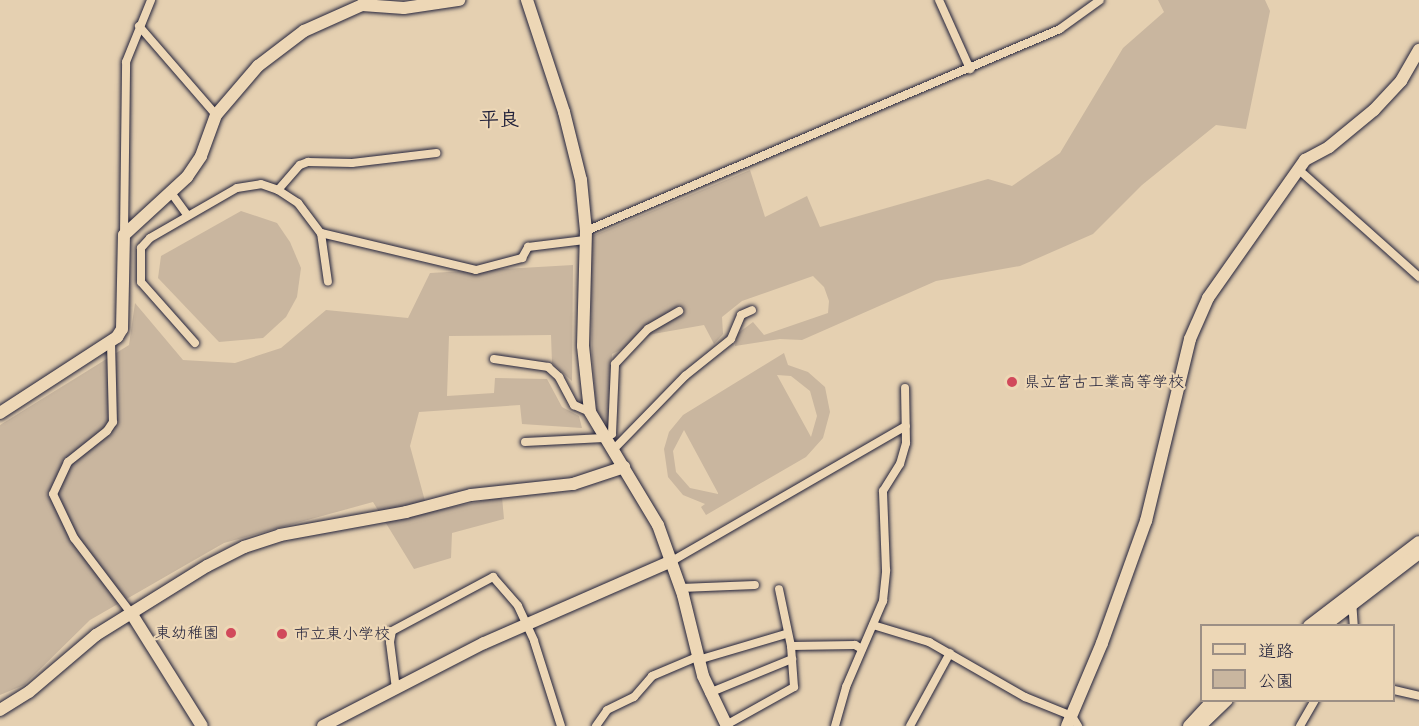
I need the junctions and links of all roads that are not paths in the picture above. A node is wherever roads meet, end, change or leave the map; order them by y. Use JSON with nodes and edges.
{"nodes":[{"id":1,"x":151,"y":0,"type":"edge"},
{"id":2,"x":459,"y":0,"type":"edge"},
{"id":3,"x":527,"y":0,"type":"edge"},
{"id":4,"x":939,"y":0,"type":"edge"},
{"id":5,"x":1100,"y":0,"type":"edge"},
{"id":6,"x":362,"y":2,"type":"edge"},
{"id":7,"x":139,"y":26,"type":"junction"},
{"id":8,"x":1419,"y":50,"type":"edge"},
{"id":9,"x":970,"y":69,"type":"junction"},
{"id":10,"x":216,"y":115,"type":"junction"},
{"id":11,"x":436,"y":153,"type":"dead end"},
{"id":12,"x":1299,"y":170,"type":"junction"},
{"id":13,"x":278,"y":190,"type":"junction"},
{"id":14,"x":172,"y":194,"type":"junction"},
{"id":15,"x":187,"y":215,"type":"junction"},
{"id":16,"x":321,"y":233,"type":"junction"},
{"id":17,"x":124,"y":235,"type":"junction"},
{"id":18,"x":585,"y":236,"type":"junction"},
{"id":19,"x":124,"y":258,"type":"junction"},
{"id":20,"x":140,"y":260,"type":"junction"},
{"id":21,"x":1419,"y":277,"type":"edge"},
{"id":22,"x":328,"y":282,"type":"dead end"},
{"id":23,"x":752,"y":310,"type":"dead end"},
{"id":24,"x":679,"y":311,"type":"dead end"},
{"id":25,"x":111,"y":342,"type":"junction"},
{"id":26,"x":195,"y":344,"type":"dead end"},
{"id":27,"x":494,"y":359,"type":"dead end"},
{"id":28,"x":905,"y":388,"type":"dead end"},
{"id":29,"x":590,"y":412,"type":"junction"},
{"id":30,"x":0,"y":413,"type":"edge"},
{"id":31,"x":906,"y":426,"type":"junction"},
{"id":32,"x":604,"y":438,"type":"junction"},
{"id":33,"x":525,"y":442,"type":"dead end"},
{"id":34,"x":612,"y":451,"type":"junction"},
{"id":35,"x":624,"y":467,"type":"junction"},
{"id":36,"x":1419,"y":542,"type":"edge"},
{"id":37,"x":1419,"y":553,"type":"edge"},
{"id":38,"x":672,"y":561,"type":"junction"},
{"id":39,"x":754,"y":585,"type":"dead end"},
{"id":40,"x":681,"y":588,"type":"junction"},
{"id":41,"x":779,"y":589,"type":"dead end"},
{"id":42,"x":1352,"y":599,"type":"junction"},
{"id":43,"x":131,"y":613,"type":"junction"},
{"id":44,"x":527,"y":624,"type":"junction"},
{"id":45,"x":1312,"y":624,"type":"edge"},
{"id":46,"x":1326,"y":624,"type":"edge"},
{"id":47,"x":1354,"y":624,"type":"edge"},
{"id":48,"x":873,"y":626,"type":"junction"},
{"id":49,"x":786,"y":634,"type":"junction"},
{"id":50,"x":791,"y":646,"type":"junction"},
{"id":51,"x":862,"y":649,"type":"junction"},
{"id":52,"x":950,"y":653,"type":"junction"},
{"id":53,"x":698,"y":659,"type":"junction"},
{"id":54,"x":792,"y":659,"type":"junction"},
{"id":55,"x":396,"y":690,"type":"junction"},
{"id":56,"x":1395,"y":690,"type":"edge"},
{"id":57,"x":709,"y":693,"type":"junction"},
{"id":58,"x":1419,"y":696,"type":"edge"},
{"id":59,"x":1212,"y":702,"type":"edge"},
{"id":60,"x":1225,"y":702,"type":"edge"},
{"id":61,"x":1314,"y":702,"type":"edge"},
{"id":62,"x":0,"y":710,"type":"edge"},
{"id":63,"x":1073,"y":723,"type":"edge"},
{"id":64,"x":726,"y":725,"type":"edge"},
{"id":65,"x":202,"y":726,"type":"edge"},
{"id":66,"x":323,"y":726,"type":"edge"},
{"id":67,"x":561,"y":726,"type":"edge"},
{"id":68,"x":596,"y":726,"type":"edge"},
{"id":69,"x":835,"y":726,"type":"edge"},
{"id":70,"x":910,"y":726,"type":"edge"},
{"id":71,"x":1189,"y":726,"type":"edge"},
{"id":72,"x":1200,"y":726,"type":"edge"},
{"id":73,"x":1300,"y":726,"type":"edge"}],
"edges":[{"from":1,"to":7,"type":"street"},
{"from":2,"to":6,"type":"street"},
{"from":3,"to":18,"type":"street"},
{"from":4,"to":9,"type":"street"},
{"from":5,"to":9,"type":"street"},
{"from":6,"to":10,"type":"street"},
{"from":7,"to":10,"type":"street"},
{"from":7,"to":17,"type":"street"},
{"from":8,"to":12,"type":"street"},
{"from":9,"to":18,"type":"street"},
{"from":10,"to":14,"type":"street"},
{"from":11,"to":13,"type":"street"},
{"from":12,"to":21,"type":"street"},
{"from":12,"to":63,"type":"street"},
{"from":13,"to":15,"type":"street"},
{"from":13,"to":16,"type":"street"},
{"from":14,"to":15,"type":"street"},
{"from":14,"to":17,"type":"street"},
{"from":15,"to":20,"type":"street"},
{"from":16,"to":18,"type":"street"},
{"from":16,"to":22,"type":"street"},
{"from":17,"to":19,"type":"street"},
{"from":18,"to":29,"type":"street"},
{"from":19,"to":20,"type":"street"},
{"from":19,"to":25,"type":"street"},
{"from":20,"to":26,"type":"street"},
{"from":23,"to":34,"type":"street"},
{"from":24,"to":32,"type":"street"},
{"from":25,"to":30,"type":"street"},
{"from":25,"to":43,"type":"street"},
{"from":27,"to":29,"type":"street"},
{"from":28,"to":31,"type":"street"},
{"from":29,"to":32,"type":"street"},
{"from":31,"to":38,"type":"street"},
{"from":31,"to":48,"type":"street"},
{"from":32,"to":33,"type":"street"},
{"from":32,"to":34,"type":"street"},
{"from":34,"to":35,"type":"street"},
{"from":35,"to":38,"type":"street"},
{"from":35,"to":43,"type":"street"},
{"from":36,"to":42,"type":"street"},
{"from":37,"to":42,"type":"street"},
{"from":38,"to":40,"type":"street"},
{"from":38,"to":44,"type":"street"},
{"from":39,"to":40,"type":"street"},
{"from":40,"to":53,"type":"street"},
{"from":41,"to":49,"type":"street"},
{"from":42,"to":45,"type":"street"},
{"from":42,"to":46,"type":"street"},
{"from":42,"to":47,"type":"street"},
{"from":43,"to":62,"type":"street"},
{"from":43,"to":65,"type":"street"},
{"from":44,"to":55,"type":"street"},
{"from":44,"to":55,"type":"street"},
{"from":44,"to":67,"type":"street"},
{"from":48,"to":51,"type":"street"},
{"from":48,"to":52,"type":"street"},
{"from":49,"to":50,"type":"street"},
{"from":49,"to":53,"type":"street"},
{"from":50,"to":51,"type":"street"},
{"from":50,"to":54,"type":"street"},
{"from":51,"to":69,"type":"street"},
{"from":52,"to":63,"type":"street"},
{"from":52,"to":70,"type":"street"},
{"from":53,"to":57,"type":"street"},
{"from":53,"to":68,"type":"street"},
{"from":54,"to":57,"type":"street"},
{"from":54,"to":64,"type":"street"},
{"from":55,"to":66,"type":"street"},
{"from":56,"to":58,"type":"street"},
{"from":57,"to":64,"type":"street"},
{"from":59,"to":71,"type":"street"},
{"from":60,"to":72,"type":"street"},
{"from":61,"to":73,"type":"street"}]}
